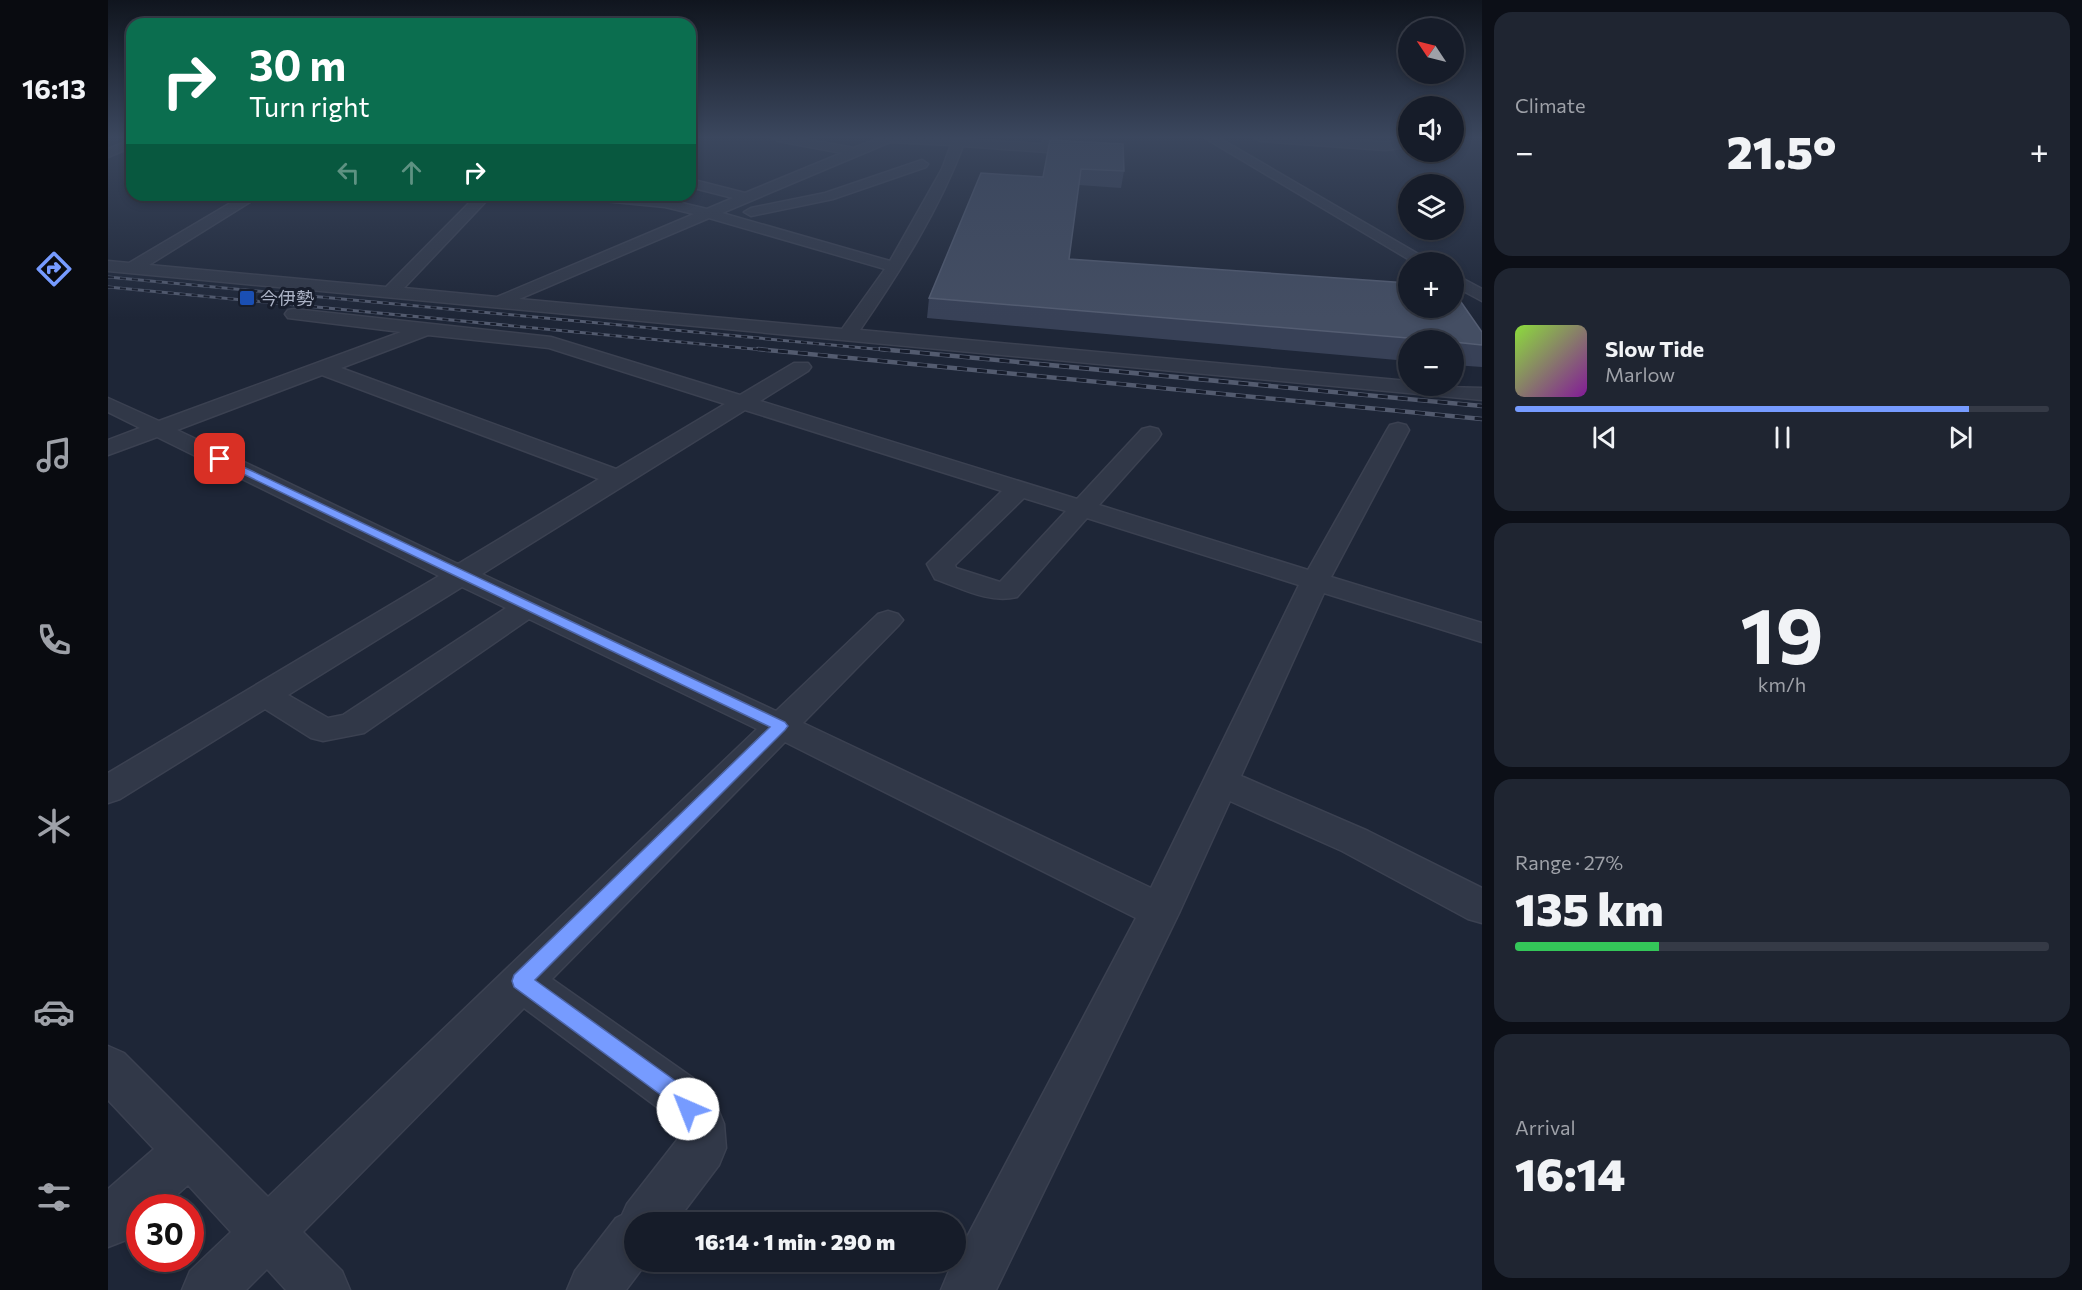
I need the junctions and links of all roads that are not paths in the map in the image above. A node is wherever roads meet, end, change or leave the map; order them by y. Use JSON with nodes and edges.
{"nodes":[{"id":1,"x":747,"y":198,"type":"edge"},
{"id":2,"x":816,"y":198,"type":"edge"},
{"id":3,"x":932,"y":198,"type":"edge"},
{"id":4,"x":1314,"y":198,"type":"edge"},
{"id":5,"x":244,"y":201,"type":"edge"},
{"id":6,"x":479,"y":201,"type":"edge"},
{"id":7,"x":645,"y":201,"type":"edge"},
{"id":8,"x":710,"y":214,"type":"junction"},
{"id":9,"x":728,"y":219,"type":"junction"},
{"id":10,"x":1407,"y":252,"type":"edge"},
{"id":11,"x":108,"y":266,"type":"edge"},
{"id":12,"x":895,"y":267,"type":"junction"},
{"id":13,"x":132,"y":268,"type":"junction"},
{"id":14,"x":1464,"y":285,"type":"edge"},
{"id":15,"x":391,"y":292,"type":"junction"},
{"id":16,"x":1482,"y":296,"type":"edge"},
{"id":17,"x":500,"y":301,"type":"junction"},
{"id":18,"x":294,"y":314,"type":"dead end"},
{"id":19,"x":429,"y":328,"type":"junction"},
{"id":20,"x":847,"y":334,"type":"junction"},
{"id":21,"x":801,"y":367,"type":"dead end"},
{"id":22,"x":323,"y":368,"type":"junction"},
{"id":23,"x":1482,"y":394,"type":"edge"},
{"id":24,"x":745,"y":403,"type":"junction"},
{"id":25,"x":108,"y":404,"type":"edge"},
{"id":26,"x":160,"y":429,"type":"junction"},
{"id":27,"x":1398,"y":430,"type":"dead end"},
{"id":28,"x":1150,"y":434,"type":"dead end"},
{"id":29,"x":108,"y":448,"type":"edge"},
{"id":30,"x":620,"y":479,"type":"junction"},
{"id":31,"x":1019,"y":489,"type":"junction"},
{"id":32,"x":1081,"y":508,"type":"junction"},
{"id":33,"x":461,"y":576,"type":"junction"},
{"id":34,"x":1315,"y":581,"type":"junction"},
{"id":35,"x":527,"y":607,"type":"junction"},
{"id":36,"x":888,"y":620,"type":"dead end"},
{"id":37,"x":1482,"y":633,"type":"edge"},
{"id":38,"x":265,"y":694,"type":"junction"},
{"id":39,"x":780,"y":726,"type":"junction"},
{"id":40,"x":1221,"y":782,"type":"junction"},
{"id":41,"x":108,"y":790,"type":"edge"},
{"id":42,"x":1482,"y":907,"type":"edge"},
{"id":43,"x":1160,"y":911,"type":"junction"},
{"id":44,"x":521,"y":981,"type":"junction"},
{"id":45,"x":110,"y":1075,"type":"edge"},
{"id":46,"x":188,"y":1152,"type":"junction"},
{"id":47,"x":653,"y":1212,"type":"edge"},
{"id":48,"x":108,"y":1222,"type":"edge"},
{"id":49,"x":269,"y":1233,"type":"junction"},
{"id":50,"x":624,"y":1250,"type":"edge"},
{"id":51,"x":209,"y":1290,"type":"edge"},
{"id":52,"x":323,"y":1290,"type":"edge"},
{"id":53,"x":594,"y":1290,"type":"edge"},
{"id":54,"x":969,"y":1290,"type":"edge"}],
"edges":[{"from":1,"to":8,"type":"street"},
{"from":2,"to":9,"type":"street"},
{"from":3,"to":12,"type":"street"},
{"from":4,"to":10,"type":"street"},
{"from":5,"to":13,"type":"street"},
{"from":6,"to":15,"type":"street"},
{"from":7,"to":8,"type":"street"},
{"from":8,"to":9,"type":"street"},
{"from":8,"to":17,"type":"street"},
{"from":9,"to":12,"type":"street"},
{"from":11,"to":13,"type":"street"},
{"from":12,"to":20,"type":"street"},
{"from":13,"to":15,"type":"street"},
{"from":14,"to":16,"type":"street"},
{"from":15,"to":17,"type":"street"},
{"from":17,"to":19,"type":"street"},
{"from":17,"to":20,"type":"street"},
{"from":18,"to":19,"type":"street"},
{"from":19,"to":22,"type":"street"},
{"from":19,"to":24,"type":"street"},
{"from":20,"to":23,"type":"street"},
{"from":21,"to":24,"type":"street"},
{"from":22,"to":26,"type":"street"},
{"from":22,"to":30,"type":"street"},
{"from":24,"to":30,"type":"street"},
{"from":24,"to":31,"type":"street"},
{"from":25,"to":26,"type":"street"},
{"from":26,"to":29,"type":"street"},
{"from":26,"to":33,"type":"street"},
{"from":27,"to":34,"type":"street"},
{"from":28,"to":32,"type":"street"},
{"from":30,"to":33,"type":"street"},
{"from":31,"to":32,"type":"street"},
{"from":31,"to":32,"type":"street"},
{"from":32,"to":34,"type":"street"},
{"from":33,"to":35,"type":"street"},
{"from":33,"to":38,"type":"street"},
{"from":34,"to":37,"type":"street"},
{"from":34,"to":40,"type":"street"},
{"from":35,"to":38,"type":"street"},
{"from":35,"to":39,"type":"street"},
{"from":36,"to":39,"type":"street"},
{"from":38,"to":41,"type":"street"},
{"from":39,"to":43,"type":"street"},
{"from":39,"to":44,"type":"street"},
{"from":40,"to":42,"type":"street"},
{"from":40,"to":43,"type":"street"},
{"from":43,"to":54,"type":"street"},
{"from":44,"to":47,"type":"street"},
{"from":44,"to":49,"type":"street"},
{"from":45,"to":46,"type":"street"},
{"from":46,"to":48,"type":"street"},
{"from":46,"to":49,"type":"street"},
{"from":49,"to":51,"type":"street"},
{"from":49,"to":52,"type":"street"},
{"from":50,"to":53,"type":"street"}]}
